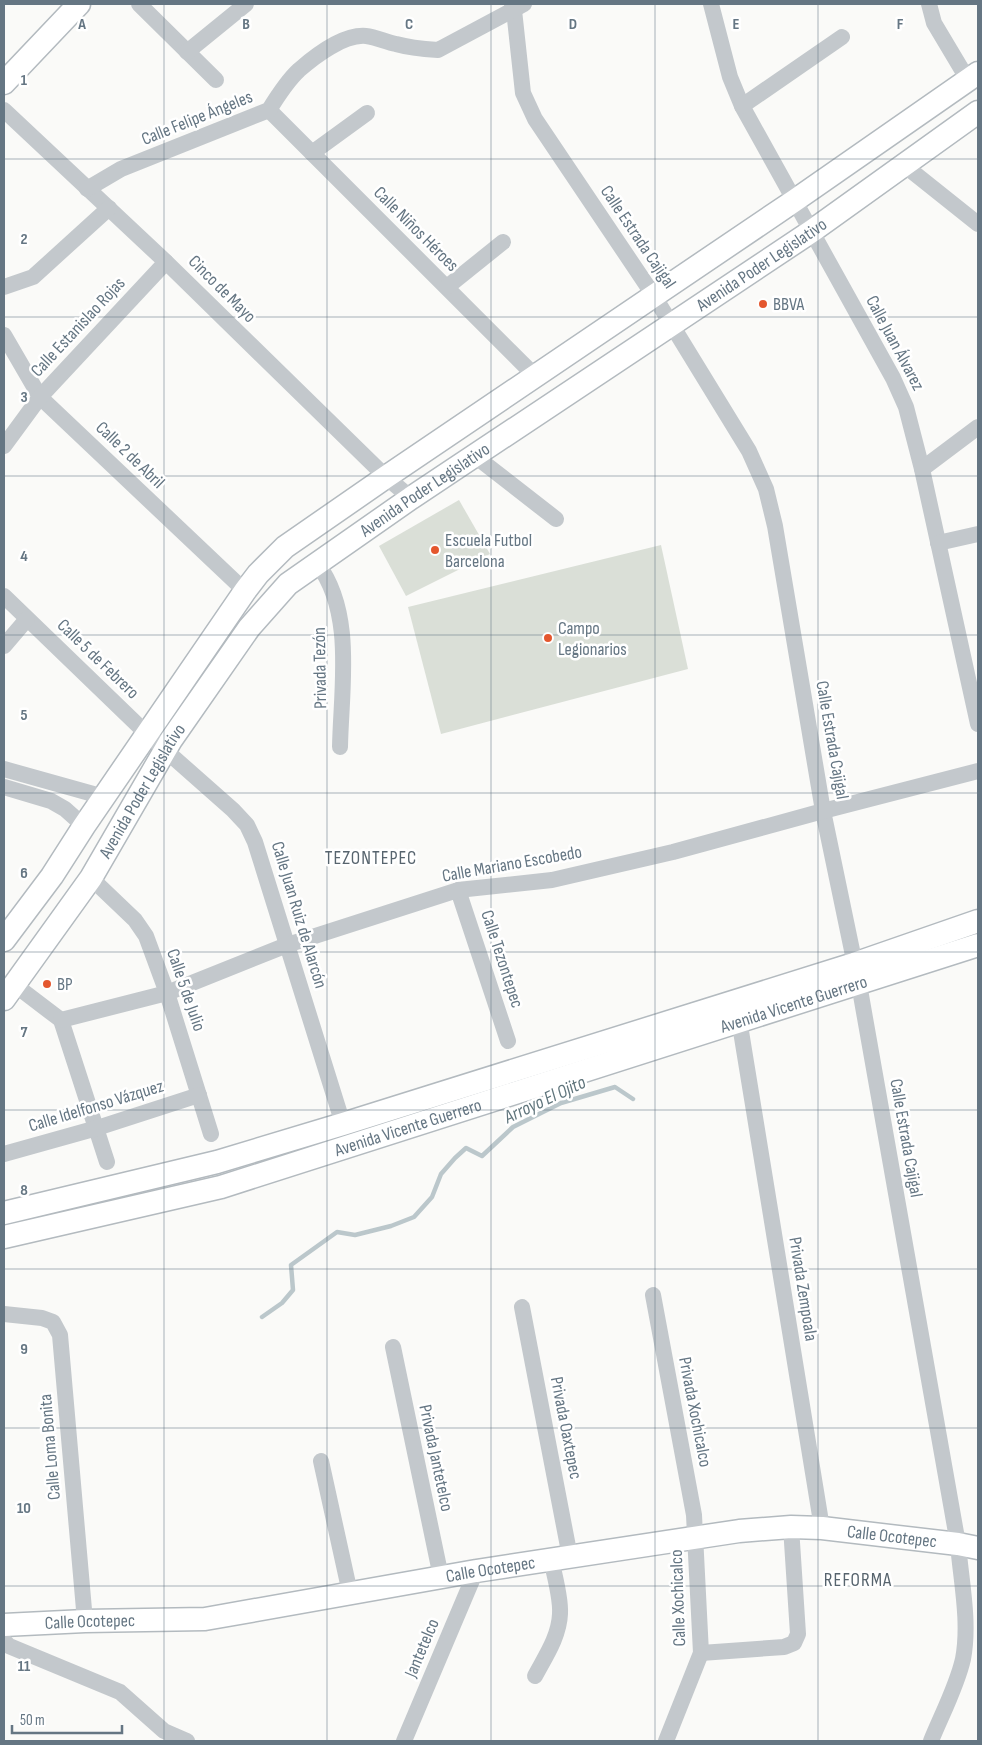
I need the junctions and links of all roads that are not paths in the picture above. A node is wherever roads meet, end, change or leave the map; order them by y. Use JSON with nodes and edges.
{"nodes":[{"id":1,"x":79,"y":4,"type":"edge"},
{"id":2,"x":139,"y":4,"type":"edge"},
{"id":3,"x":246,"y":4,"type":"edge"},
{"id":4,"x":711,"y":4,"type":"edge"},
{"id":5,"x":929,"y":4,"type":"edge"},
{"id":6,"x":516,"y":6,"type":"edge"},
{"id":7,"x":842,"y":37,"type":"dead end"},
{"id":8,"x":187,"y":52,"type":"junction"},
{"id":9,"x":973,"y":76,"type":"edge"},
{"id":10,"x":216,"y":80,"type":"dead end"},
{"id":11,"x":4,"y":83,"type":"edge"},
{"id":12,"x":742,"y":106,"type":"junction"},
{"id":13,"x":4,"y":110,"type":"edge"},
{"id":14,"x":269,"y":110,"type":"junction"},
{"id":15,"x":978,"y":112,"type":"edge"},
{"id":16,"x":367,"y":113,"type":"dead end"},
{"id":17,"x":312,"y":153,"type":"junction"},
{"id":18,"x":904,"y":164,"type":"junction"},
{"id":19,"x":87,"y":189,"type":"junction"},
{"id":20,"x":794,"y":201,"type":"junction"},
{"id":21,"x":109,"y":208,"type":"junction"},
{"id":22,"x":978,"y":224,"type":"edge"},
{"id":23,"x":812,"y":231,"type":"junction"},
{"id":24,"x":504,"y":242,"type":"dead end"},
{"id":25,"x":166,"y":262,"type":"junction"},
{"id":26,"x":4,"y":287,"type":"edge"},
{"id":27,"x":446,"y":287,"type":"junction"},
{"id":28,"x":654,"y":296,"type":"junction"},
{"id":29,"x":671,"y":326,"type":"junction"},
{"id":30,"x":4,"y":335,"type":"edge"},
{"id":31,"x":535,"y":376,"type":"junction"},
{"id":32,"x":40,"y":397,"type":"junction"},
{"id":33,"x":978,"y":427,"type":"edge"},
{"id":34,"x":4,"y":446,"type":"edge"},
{"id":35,"x":475,"y":456,"type":"junction"},
{"id":36,"x":922,"y":469,"type":"junction"},
{"id":37,"x":386,"y":477,"type":"junction"},
{"id":38,"x":411,"y":498,"type":"junction"},
{"id":39,"x":556,"y":518,"type":"dead end"},
{"id":40,"x":978,"y":534,"type":"edge"},
{"id":41,"x":938,"y":543,"type":"junction"},
{"id":42,"x":317,"y":563,"type":"junction"},
{"id":43,"x":244,"y":592,"type":"junction"},
{"id":44,"x":4,"y":596,"type":"edge"},
{"id":45,"x":27,"y":619,"type":"junction"},
{"id":46,"x":4,"y":646,"type":"edge"},
{"id":47,"x":978,"y":724,"type":"edge"},
{"id":48,"x":147,"y":734,"type":"junction"},
{"id":49,"x":340,"y":747,"type":"dead end"},
{"id":50,"x":165,"y":749,"type":"junction"},
{"id":51,"x":4,"y":769,"type":"edge"},
{"id":52,"x":978,"y":771,"type":"edge"},
{"id":53,"x":4,"y":787,"type":"edge"},
{"id":54,"x":104,"y":797,"type":"junction"},
{"id":55,"x":823,"y":811,"type":"junction"},
{"id":56,"x":84,"y":826,"type":"junction"},
{"id":57,"x":91,"y":878,"type":"junction"},
{"id":58,"x":458,"y":890,"type":"junction"},
{"id":59,"x":978,"y":922,"type":"edge"},
{"id":60,"x":4,"y":940,"type":"edge"},
{"id":61,"x":287,"y":945,"type":"junction"},
{"id":62,"x":978,"y":945,"type":"edge"},
{"id":63,"x":857,"y":974,"type":"junction"},
{"id":64,"x":9,"y":992,"type":"edge"},
{"id":65,"x":167,"y":993,"type":"junction"},
{"id":66,"x":737,"y":1012,"type":"junction"},
{"id":67,"x":60,"y":1020,"type":"junction"},
{"id":68,"x":508,"y":1041,"type":"dead end"},
{"id":69,"x":199,"y":1095,"type":"junction"},
{"id":70,"x":343,"y":1124,"type":"junction"},
{"id":71,"x":97,"y":1128,"type":"junction"},
{"id":72,"x":211,"y":1134,"type":"dead end"},
{"id":73,"x":4,"y":1154,"type":"edge"},
{"id":74,"x":107,"y":1162,"type":"dead end"},
{"id":75,"x":4,"y":1213,"type":"edge"},
{"id":76,"x":4,"y":1237,"type":"edge"},
{"id":77,"x":652,"y":1295,"type":"dead end"},
{"id":78,"x":522,"y":1306,"type":"dead end"},
{"id":79,"x":4,"y":1314,"type":"edge"},
{"id":80,"x":393,"y":1347,"type":"dead end"},
{"id":81,"x":320,"y":1461,"type":"dead end"},
{"id":82,"x":791,"y":1528,"type":"junction"},
{"id":83,"x":822,"y":1528,"type":"junction"},
{"id":84,"x":696,"y":1537,"type":"junction"},
{"id":85,"x":968,"y":1546,"type":"edge"},
{"id":86,"x":561,"y":1559,"type":"junction"},
{"id":87,"x":476,"y":1571,"type":"junction"},
{"id":88,"x":441,"y":1578,"type":"junction"},
{"id":89,"x":350,"y":1593,"type":"junction"},
{"id":90,"x":85,"y":1621,"type":"junction"},
{"id":91,"x":4,"y":1625,"type":"edge"},
{"id":92,"x":4,"y":1641,"type":"edge"},
{"id":93,"x":701,"y":1653,"type":"junction"},
{"id":94,"x":535,"y":1676,"type":"dead end"},
{"id":95,"x":187,"y":1741,"type":"edge"},
{"id":96,"x":404,"y":1741,"type":"edge"},
{"id":97,"x":666,"y":1741,"type":"edge"},
{"id":98,"x":930,"y":1741,"type":"edge"}],
"edges":[{"from":1,"to":11,"type":"main road"},
{"from":2,"to":8,"type":"street"},
{"from":3,"to":8,"type":"street"},
{"from":4,"to":12,"type":"street","name":"Calle Juan Álvarez"},
{"from":5,"to":9,"type":"street"},
{"from":6,"to":14,"type":"street","name":"Calle Felipe Ángeles"},
{"from":6,"to":28,"type":"street","name":"Calle Estrada Cajigal"},
{"from":7,"to":12,"type":"street"},
{"from":8,"to":10,"type":"street"},
{"from":9,"to":20,"type":"main road","name":"Avenida Poder Legislativo"},
{"from":12,"to":20,"type":"street","name":"Calle Juan Álvarez"},
{"from":13,"to":19,"type":"street","name":"Cinco de Mayo"},
{"from":14,"to":17,"type":"street","name":"Calle Niños Héroes"},
{"from":14,"to":19,"type":"street","name":"Calle Felipe Ángeles"},
{"from":15,"to":18,"type":"main road","name":"Avenida Poder Legislativo"},
{"from":16,"to":17,"type":"street"},
{"from":17,"to":27,"type":"street","name":"Calle Niños Héroes"},
{"from":18,"to":22,"type":"street"},
{"from":18,"to":23,"type":"main road","name":"Avenida Poder Legislativo"},
{"from":19,"to":21,"type":"street","name":"Cinco de Mayo"},
{"from":20,"to":23,"type":"street","name":"Calle Juan Álvarez"},
{"from":20,"to":28,"type":"main road","name":"Avenida Poder Legislativo"},
{"from":21,"to":25,"type":"street","name":"Cinco de Mayo"},
{"from":21,"to":26,"type":"street"},
{"from":23,"to":29,"type":"main road","name":"Avenida Poder Legislativo"},
{"from":23,"to":36,"type":"street","name":"Calle Juan Álvarez"},
{"from":24,"to":27,"type":"street"},
{"from":25,"to":32,"type":"street","name":"Calle Estanislao Rojas"},
{"from":25,"to":37,"type":"street","name":"Cinco de Mayo"},
{"from":27,"to":31,"type":"street","name":"Calle Niños Héroes"},
{"from":28,"to":29,"type":"street","name":"Calle Estrada Cajigal"},
{"from":28,"to":31,"type":"main road","name":"Avenida Poder Legislativo"},
{"from":29,"to":35,"type":"main road","name":"Avenida Poder Legislativo"},
{"from":29,"to":55,"type":"street","name":"Calle Estrada Cajigal"},
{"from":30,"to":32,"type":"street","name":"Calle 2 de Abril"},
{"from":31,"to":37,"type":"main road","name":"Avenida Poder Legislativo"},
{"from":32,"to":34,"type":"street","name":"Calle Estanislao Rojas"},
{"from":32,"to":43,"type":"street","name":"Calle 2 de Abril"},
{"from":33,"to":36,"type":"street"},
{"from":35,"to":38,"type":"main road","name":"Avenida Poder Legislativo"},
{"from":35,"to":39,"type":"street"},
{"from":36,"to":41,"type":"street","name":"Calle Juan Álvarez"},
{"from":37,"to":38,"type":"street","name":"Cinco de Mayo"},
{"from":37,"to":43,"type":"main road","name":"Avenida Poder Legislativo"},
{"from":38,"to":42,"type":"main road","name":"Avenida Poder Legislativo"},
{"from":40,"to":41,"type":"street"},
{"from":41,"to":47,"type":"street","name":"Calle Juan Álvarez"},
{"from":42,"to":49,"type":"street","name":"Privada Tezón"},
{"from":42,"to":50,"type":"main road","name":"Avenida Poder Legislativo"},
{"from":43,"to":48,"type":"main road","name":"Avenida Poder Legislativo"},
{"from":44,"to":45,"type":"street","name":"Calle 5 de Febrero"},
{"from":45,"to":46,"type":"street"},
{"from":45,"to":48,"type":"street","name":"Calle 5 de Febrero"},
{"from":48,"to":50,"type":"street","name":"Calle 5 de Febrero"},
{"from":48,"to":54,"type":"main road","name":"Avenida Poder Legislativo"},
{"from":50,"to":57,"type":"main road","name":"Avenida Poder Legislativo"},
{"from":50,"to":61,"type":"street","name":"Calle Juan Ruiz de Alarcón"},
{"from":51,"to":54,"type":"street"},
{"from":52,"to":55,"type":"street","name":"Calle Mariano Escobedo"},
{"from":53,"to":56,"type":"street"},
{"from":54,"to":56,"type":"main road","name":"Avenida Poder Legislativo"},
{"from":55,"to":58,"type":"street","name":"Calle Mariano Escobedo"},
{"from":55,"to":63,"type":"street","name":"Calle Estrada Cajigal"},
{"from":56,"to":60,"type":"main road","name":"Avenida Poder Legislativo"},
{"from":57,"to":64,"type":"main road","name":"Avenida Poder Legislativo"},
{"from":57,"to":65,"type":"street","name":"Calle 5 de Julio"},
{"from":58,"to":61,"type":"street","name":"Calle Mariano Escobedo"},
{"from":58,"to":68,"type":"street","name":"Calle Tezontepec"},
{"from":59,"to":63,"type":"main road","name":"Avenida Vicente Guerrero"},
{"from":61,"to":65,"type":"street","name":"Calle Mariano Escobedo"},
{"from":61,"to":70,"type":"street","name":"Calle Juan Ruiz de Alarcón"},
{"from":62,"to":63,"type":"main road","name":"Avenida Vicente Guerrero"},
{"from":63,"to":66,"type":"main road","name":"Avenida Vicente Guerrero"},
{"from":63,"to":85,"type":"street","name":"Calle Estrada Cajigal"},
{"from":64,"to":67,"type":"street"},
{"from":65,"to":67,"type":"street","name":"Calle Mariano Escobedo"},
{"from":65,"to":69,"type":"street","name":"Calle 5 de Julio"},
{"from":66,"to":70,"type":"main road","name":"Avenida Vicente Guerrero"},
{"from":66,"to":76,"type":"main road","name":"Avenida Vicente Guerrero"},
{"from":66,"to":83,"type":"street","name":"Privada Zempoala"},
{"from":67,"to":71,"type":"street"},
{"from":69,"to":71,"type":"street","name":"Calle Idelfonso Vázquez"},
{"from":69,"to":72,"type":"street","name":"Calle 5 de Julio"},
{"from":70,"to":75,"type":"main road","name":"Avenida Vicente Guerrero"},
{"from":71,"to":73,"type":"street","name":"Calle Idelfonso Vázquez"},
{"from":71,"to":74,"type":"street"},
{"from":77,"to":84,"type":"street","name":"Privada Xochicalco"},
{"from":78,"to":86,"type":"street","name":"Privada Oaxtepec"},
{"from":79,"to":90,"type":"street","name":"Calle Loma Bonita"},
{"from":80,"to":88,"type":"street","name":"Privada Jantetelco"},
{"from":81,"to":89,"type":"street"},
{"from":82,"to":83,"type":"main road","name":"Calle Ocotepec"},
{"from":82,"to":84,"type":"main road","name":"Calle Ocotepec"},
{"from":82,"to":93,"type":"street"},
{"from":83,"to":85,"type":"main road","name":"Calle Ocotepec"},
{"from":84,"to":86,"type":"main road","name":"Calle Ocotepec"},
{"from":84,"to":93,"type":"street","name":"Calle Xochicalco"},
{"from":85,"to":98,"type":"street","name":"Calle Estrada Cajigal"},
{"from":86,"to":87,"type":"main road","name":"Calle Ocotepec"},
{"from":86,"to":94,"type":"street","name":"Privada Oaxtepec"},
{"from":87,"to":88,"type":"main road","name":"Calle Ocotepec"},
{"from":87,"to":96,"type":"street","name":"Jantetelco"},
{"from":88,"to":89,"type":"main road","name":"Calle Ocotepec"},
{"from":89,"to":90,"type":"main road","name":"Calle Ocotepec"},
{"from":90,"to":91,"type":"main road","name":"Calle Ocotepec"},
{"from":92,"to":95,"type":"street"},
{"from":93,"to":97,"type":"street","name":"Calle Xochicalco"}]}
